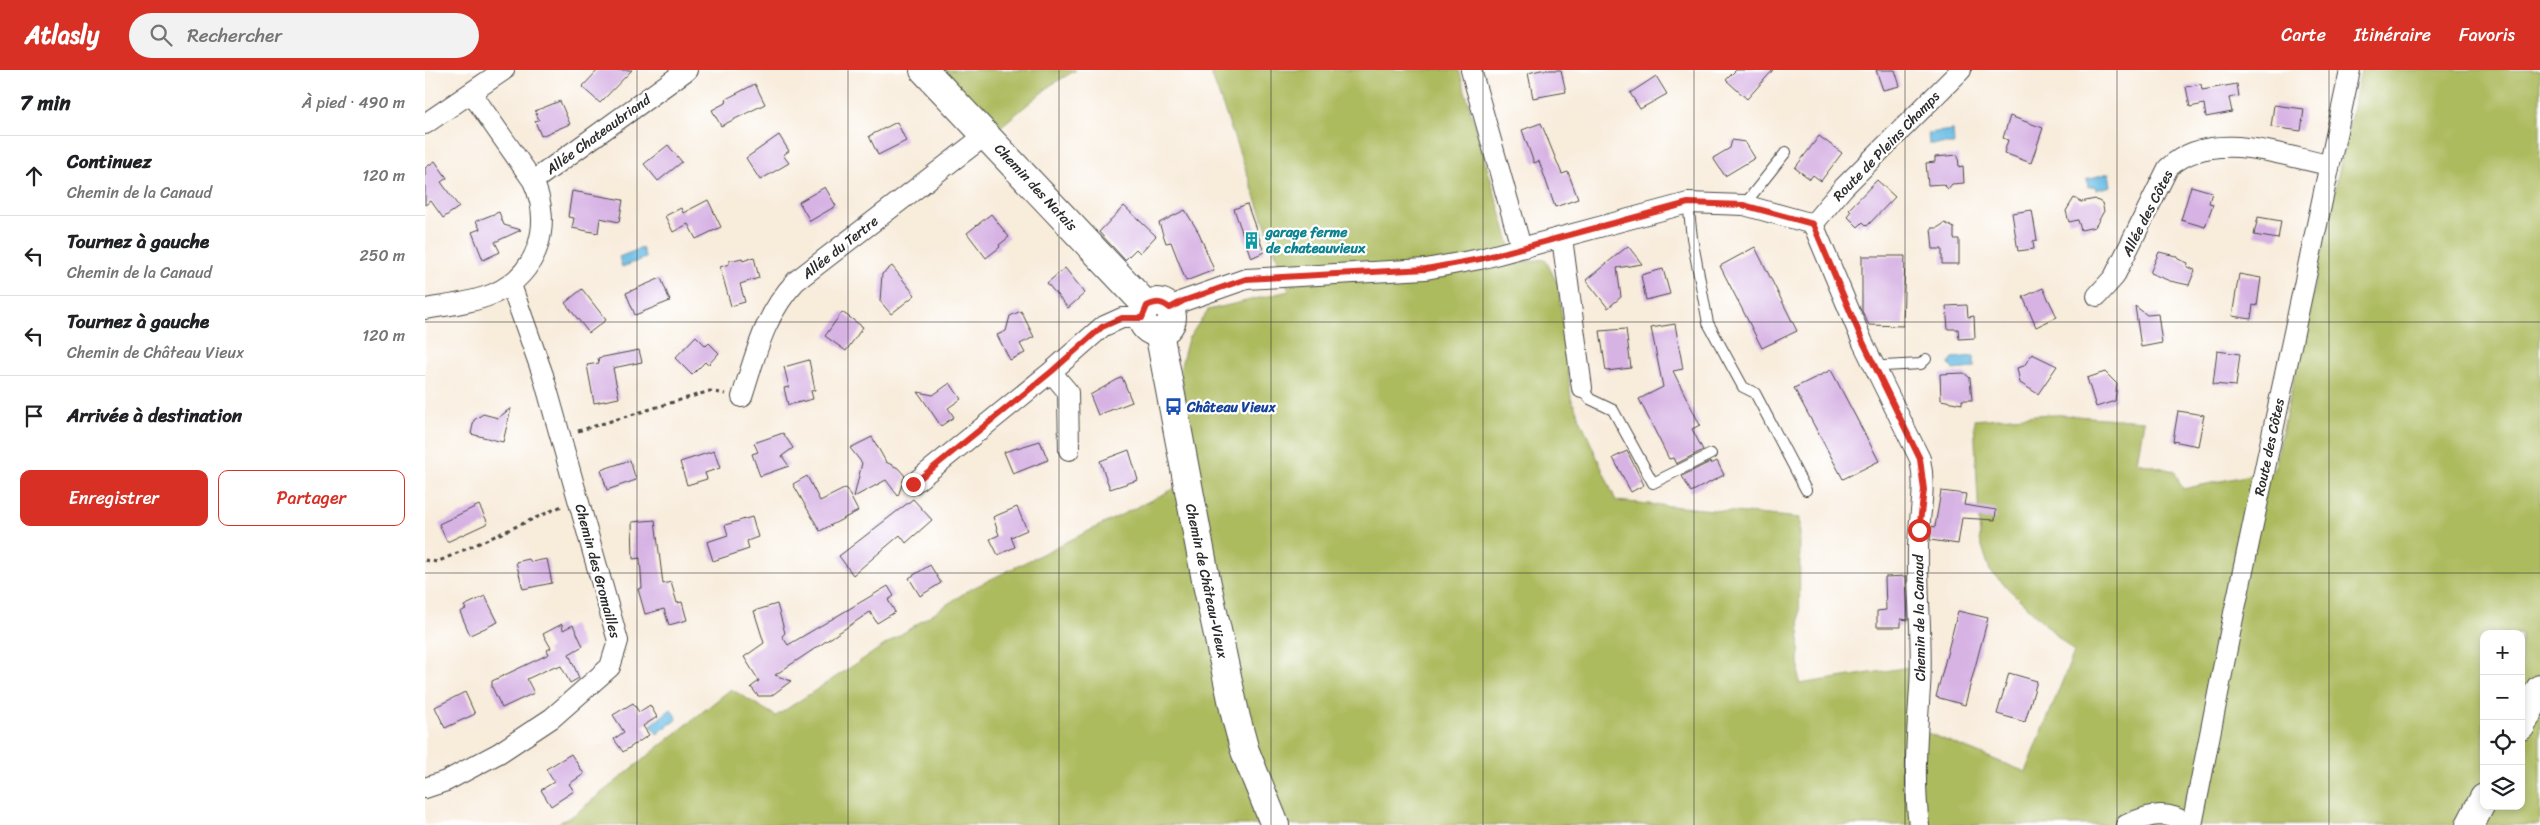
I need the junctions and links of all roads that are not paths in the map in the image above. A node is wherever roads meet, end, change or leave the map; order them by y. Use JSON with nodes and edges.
{"nodes":[{"id":1,"x":504,"y":70,"type":"edge"},
{"id":2,"x":687,"y":70,"type":"edge"},
{"id":3,"x":924,"y":70,"type":"edge"},
{"id":4,"x":1471,"y":70,"type":"edge"},
{"id":5,"x":1961,"y":70,"type":"edge"},
{"id":6,"x":2350,"y":70,"type":"edge"},
{"id":7,"x":472,"y":94,"type":"junction"},
{"id":8,"x":425,"y":124,"type":"edge"},
{"id":9,"x":987,"y":134,"type":"junction"},
{"id":10,"x":1786,"y":152,"type":"dead end"},
{"id":11,"x":2329,"y":165,"type":"junction"},
{"id":12,"x":533,"y":180,"type":"junction"},
{"id":13,"x":1688,"y":203,"type":"junction"},
{"id":14,"x":1743,"y":205,"type":"junction"},
{"id":15,"x":1813,"y":224,"type":"junction"},
{"id":16,"x":1562,"y":238,"type":"junction"},
{"id":17,"x":1521,"y":247,"type":"junction"},
{"id":18,"x":1124,"y":283,"type":"junction"},
{"id":19,"x":511,"y":285,"type":"junction"},
{"id":20,"x":2097,"y":296,"type":"dead end"},
{"id":21,"x":425,"y":309,"type":"edge"},
{"id":22,"x":1155,"y":316,"type":"junction"},
{"id":23,"x":1108,"y":323,"type":"junction"},
{"id":24,"x":1926,"y":359,"type":"dead end"},
{"id":25,"x":1876,"y":369,"type":"junction"},
{"id":26,"x":1051,"y":372,"type":"junction"},
{"id":27,"x":1582,"y":388,"type":"joint"},
{"id":28,"x":742,"y":397,"type":"road end"},
{"id":29,"x":1069,"y":450,"type":"dead end"},
{"id":30,"x":1711,"y":454,"type":"dead end"},
{"id":31,"x":913,"y":484,"type":"dead end"},
{"id":32,"x":1806,"y":490,"type":"dead end"},
{"id":33,"x":2540,"y":689,"type":"edge"},
{"id":34,"x":2524,"y":720,"type":"edge"},
{"id":35,"x":425,"y":788,"type":"edge"},
{"id":36,"x":2480,"y":806,"type":"edge"},
{"id":37,"x":1275,"y":825,"type":"edge"},
{"id":38,"x":1919,"y":825,"type":"edge"},
{"id":39,"x":2126,"y":825,"type":"edge"},
{"id":40,"x":2188,"y":825,"type":"edge"},
{"id":41,"x":2192,"y":825,"type":"edge"},
{"id":42,"x":2470,"y":825,"type":"edge"}],
"edges":[{"from":1,"to":7,"type":"street"},
{"from":2,"to":12,"type":"street","name":"Allée Chateaubriand"},
{"from":3,"to":9,"type":"street","name":"Chemin des Natais"},
{"from":4,"to":17,"type":"street"},
{"from":5,"to":15,"type":"street","name":"Route de Pleins Champs"},
{"from":6,"to":11,"type":"street","name":"Route des Côtes"},
{"from":7,"to":8,"type":"street"},
{"from":7,"to":12,"type":"street"},
{"from":9,"to":18,"type":"street","name":"Chemin des Natais"},
{"from":9,"to":28,"type":"street","name":"Allée du Tertre"},
{"from":10,"to":14,"type":"lane"},
{"from":11,"to":20,"type":"street","name":"Allée des Côtes"},
{"from":11,"to":41,"type":"street","name":"Route des Côtes"},
{"from":12,"to":19,"type":"street"},
{"from":13,"to":14,"type":"street"},
{"from":13,"to":16,"type":"street"},
{"from":13,"to":32,"type":"lane"},
{"from":14,"to":15,"type":"street"},
{"from":15,"to":25,"type":"street","name":"Chemin de la Canaud"},
{"from":16,"to":17,"type":"street"},
{"from":16,"to":27,"type":"street"},
{"from":17,"to":22,"type":"street"},
{"from":18,"to":22,"type":"street","name":"Chemin des Natais"},
{"from":18,"to":23,"type":"street"},
{"from":19,"to":21,"type":"street"},
{"from":19,"to":35,"type":"street","name":"Chemin des Gromailles"},
{"from":22,"to":23,"type":"street"},
{"from":22,"to":37,"type":"street","name":"Chemin de Château-Vieux"},
{"from":23,"to":26,"type":"street"},
{"from":24,"to":25,"type":"lane"},
{"from":25,"to":38,"type":"street","name":"Chemin de la Canaud"},
{"from":26,"to":29,"type":"street"},
{"from":26,"to":31,"type":"street"},
{"from":27,"to":30,"type":"lane"},
{"from":33,"to":34,"type":"street"},
{"from":36,"to":42,"type":"street"},
{"from":39,"to":40,"type":"street"}]}
